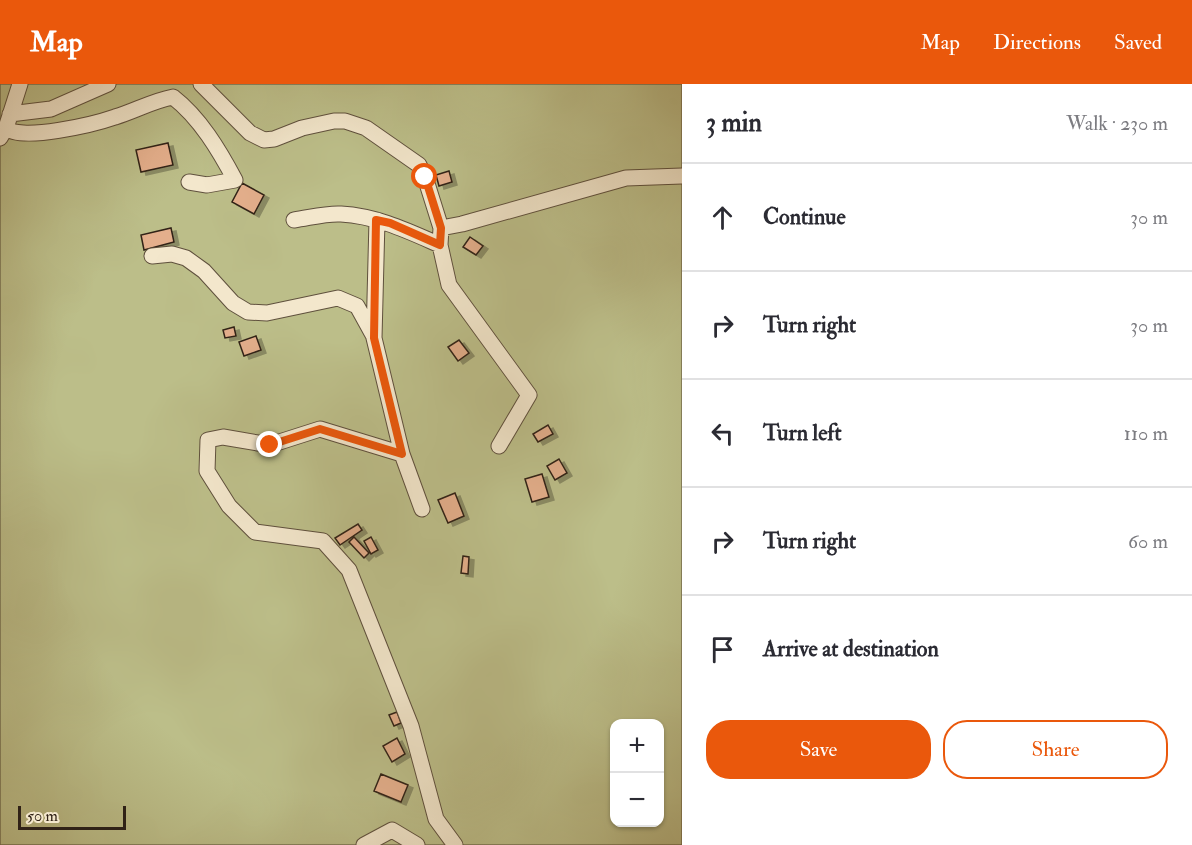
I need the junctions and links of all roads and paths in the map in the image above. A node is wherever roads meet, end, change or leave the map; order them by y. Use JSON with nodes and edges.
{"nodes":[{"id":1,"x":20,"y":84,"type":"edge"},
{"id":2,"x":108,"y":84,"type":"edge"},
{"id":3,"x":201,"y":84,"type":"edge"},
{"id":4,"x":6,"y":127,"type":"edge"},
{"id":5,"x":682,"y":176,"type":"edge"},
{"id":6,"x":189,"y":182,"type":"dead end"},
{"id":7,"x":294,"y":220,"type":"dead end"},
{"id":8,"x":376,"y":220,"type":"junction"},
{"id":9,"x":441,"y":228,"type":"junction"},
{"id":10,"x":440,"y":245,"type":"junction"},
{"id":11,"x":152,"y":256,"type":"dead end"},
{"id":12,"x":374,"y":338,"type":"junction"},
{"id":13,"x":499,"y":446,"type":"dead end"},
{"id":14,"x":402,"y":454,"type":"junction"},
{"id":15,"x":423,"y":509,"type":"dead end"},
{"id":16,"x":364,"y":845,"type":"edge"},
{"id":17,"x":417,"y":845,"type":"edge"},
{"id":18,"x":455,"y":845,"type":"edge"}],
"edges":[{"from":1,"to":4,"type":"street"},
{"from":2,"to":4,"type":"street"},
{"from":3,"to":9,"type":"street"},
{"from":4,"to":6,"type":"street"},
{"from":5,"to":9,"type":"street"},
{"from":7,"to":8,"type":"street"},
{"from":8,"to":10,"type":"street"},
{"from":8,"to":12,"type":"street"},
{"from":9,"to":10,"type":"street"},
{"from":10,"to":13,"type":"street"},
{"from":11,"to":12,"type":"street"},
{"from":12,"to":14,"type":"street"},
{"from":14,"to":15,"type":"street"},
{"from":14,"to":18,"type":"street"},
{"from":16,"to":17,"type":"street"}]}
